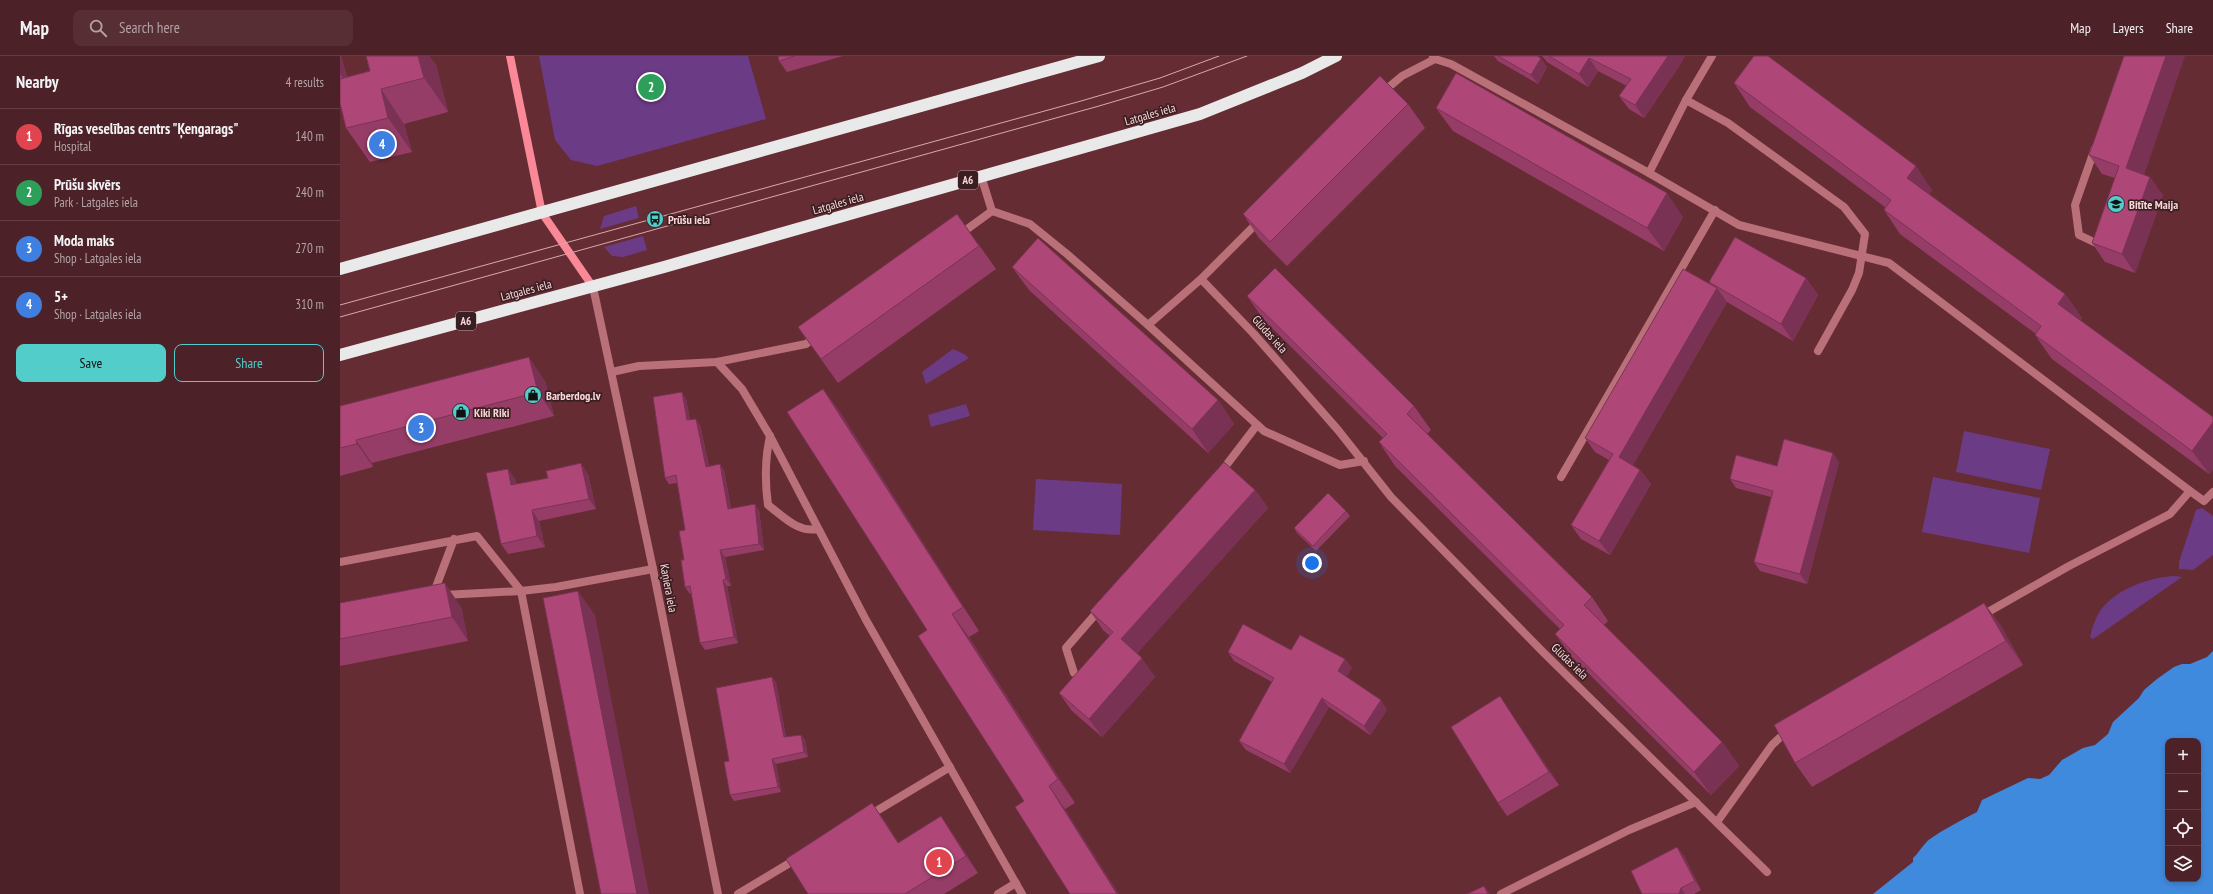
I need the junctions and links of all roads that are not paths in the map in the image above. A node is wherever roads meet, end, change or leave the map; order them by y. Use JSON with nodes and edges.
{"nodes":[{"id":1,"x":510,"y":56,"type":"edge"},
{"id":2,"x":1099,"y":56,"type":"edge"},
{"id":3,"x":1336,"y":56,"type":"edge"},
{"id":4,"x":1712,"y":56,"type":"edge"},
{"id":5,"x":1434,"y":57,"type":"edge"},
{"id":6,"x":1376,"y":98,"type":"edge"},
{"id":7,"x":1686,"y":100,"type":"junction"},
{"id":8,"x":2097,"y":141,"type":"edge"},
{"id":9,"x":1649,"y":173,"type":"junction"},
{"id":10,"x":981,"y":176,"type":"junction"},
{"id":11,"x":1715,"y":210,"type":"junction"},
{"id":12,"x":992,"y":211,"type":"junction"},
{"id":13,"x":1268,"y":211,"type":"edge"},
{"id":14,"x":542,"y":213,"type":"junction"},
{"id":15,"x":950,"y":241,"type":"edge"},
{"id":16,"x":2096,"y":243,"type":"edge"},
{"id":17,"x":1861,"y":255,"type":"junction"},
{"id":18,"x":340,"y":269,"type":"edge"},
{"id":19,"x":1201,"y":278,"type":"junction"},
{"id":20,"x":593,"y":287,"type":"junction"},
{"id":21,"x":1148,"y":325,"type":"junction"},
{"id":22,"x":824,"y":331,"type":"edge"},
{"id":23,"x":1818,"y":351,"type":"dead end"},
{"id":24,"x":340,"y":355,"type":"edge"},
{"id":25,"x":718,"y":362,"type":"junction"},
{"id":26,"x":612,"y":372,"type":"junction"},
{"id":27,"x":1257,"y":425,"type":"junction"},
{"id":28,"x":770,"y":436,"type":"junction"},
{"id":29,"x":1364,"y":461,"type":"junction"},
{"id":30,"x":1561,"y":477,"type":"dead end"},
{"id":31,"x":1216,"y":478,"type":"edge"},
{"id":32,"x":2190,"y":491,"type":"junction"},
{"id":33,"x":2213,"y":492,"type":"edge"},
{"id":34,"x":818,"y":529,"type":"junction"},
{"id":35,"x":454,"y":539,"type":"junction"},
{"id":36,"x":340,"y":562,"type":"edge"},
{"id":37,"x":653,"y":569,"type":"junction"},
{"id":38,"x":521,"y":591,"type":"junction"},
{"id":39,"x":1104,"y":604,"type":"edge"},
{"id":40,"x":1972,"y":622,"type":"edge"},
{"id":41,"x":1074,"y":673,"type":"dead end"},
{"id":42,"x":1794,"y":726,"type":"edge"},
{"id":43,"x":950,"y":767,"type":"junction"},
{"id":44,"x":1696,"y":802,"type":"junction"},
{"id":45,"x":863,"y":819,"type":"edge"},
{"id":46,"x":1717,"y":822,"type":"junction"},
{"id":47,"x":804,"y":855,"type":"edge"},
{"id":48,"x":1767,"y":872,"type":"dead end"},
{"id":49,"x":1016,"y":883,"type":"junction"},
{"id":50,"x":749,"y":891,"type":"edge"},
{"id":51,"x":580,"y":894,"type":"edge"},
{"id":52,"x":718,"y":894,"type":"edge"},
{"id":53,"x":738,"y":894,"type":"edge"},
{"id":54,"x":998,"y":894,"type":"edge"},
{"id":55,"x":1022,"y":894,"type":"edge"},
{"id":56,"x":1502,"y":894,"type":"edge"}],
"edges":[{"from":1,"to":14,"type":"street"},
{"from":2,"to":14,"type":"highway"},
{"from":3,"to":10,"type":"highway","name":"Latgales iela","number":"A6"},
{"from":4,"to":7,"type":"street"},
{"from":5,"to":6,"type":"street"},
{"from":5,"to":9,"type":"street"},
{"from":7,"to":9,"type":"street"},
{"from":7,"to":17,"type":"street"},
{"from":8,"to":16,"type":"street"},
{"from":9,"to":11,"type":"street"},
{"from":10,"to":12,"type":"street"},
{"from":10,"to":20,"type":"highway","name":"Latgales iela","number":"A6"},
{"from":11,"to":17,"type":"street"},
{"from":11,"to":30,"type":"street"},
{"from":12,"to":15,"type":"street"},
{"from":12,"to":21,"type":"street"},
{"from":13,"to":19,"type":"street"},
{"from":14,"to":18,"type":"highway"},
{"from":14,"to":20,"type":"street"},
{"from":17,"to":23,"type":"street"},
{"from":17,"to":32,"type":"street"},
{"from":19,"to":21,"type":"street"},
{"from":19,"to":29,"type":"street","name":"Glūdas iela"},
{"from":20,"to":24,"type":"highway","name":"Latgales iela","number":"A6"},
{"from":20,"to":26,"type":"street","name":"Kaņiera iela"},
{"from":21,"to":27,"type":"street"},
{"from":22,"to":25,"type":"street"},
{"from":25,"to":26,"type":"street"},
{"from":25,"to":28,"type":"street"},
{"from":26,"to":37,"type":"street","name":"Kaņiera iela"},
{"from":27,"to":29,"type":"street"},
{"from":27,"to":31,"type":"street"},
{"from":28,"to":34,"type":"street"},
{"from":28,"to":34,"type":"street"},
{"from":29,"to":44,"type":"street","name":"Glūdas iela"},
{"from":32,"to":33,"type":"street"},
{"from":32,"to":40,"type":"street"},
{"from":34,"to":43,"type":"street"},
{"from":35,"to":36,"type":"street"},
{"from":35,"to":38,"type":"street"},
{"from":35,"to":38,"type":"street"},
{"from":37,"to":38,"type":"street"},
{"from":37,"to":52,"type":"street","name":"Kaņiera iela"},
{"from":38,"to":51,"type":"street"},
{"from":39,"to":41,"type":"street"},
{"from":42,"to":46,"type":"street"},
{"from":43,"to":45,"type":"street"},
{"from":43,"to":49,"type":"street"},
{"from":44,"to":46,"type":"street","name":"Glūdas iela"},
{"from":44,"to":56,"type":"street"},
{"from":46,"to":48,"type":"street","name":"Glūdas iela"},
{"from":47,"to":50,"type":"street"},
{"from":49,"to":54,"type":"street"},
{"from":49,"to":55,"type":"street"},
{"from":50,"to":53,"type":"street"}]}
